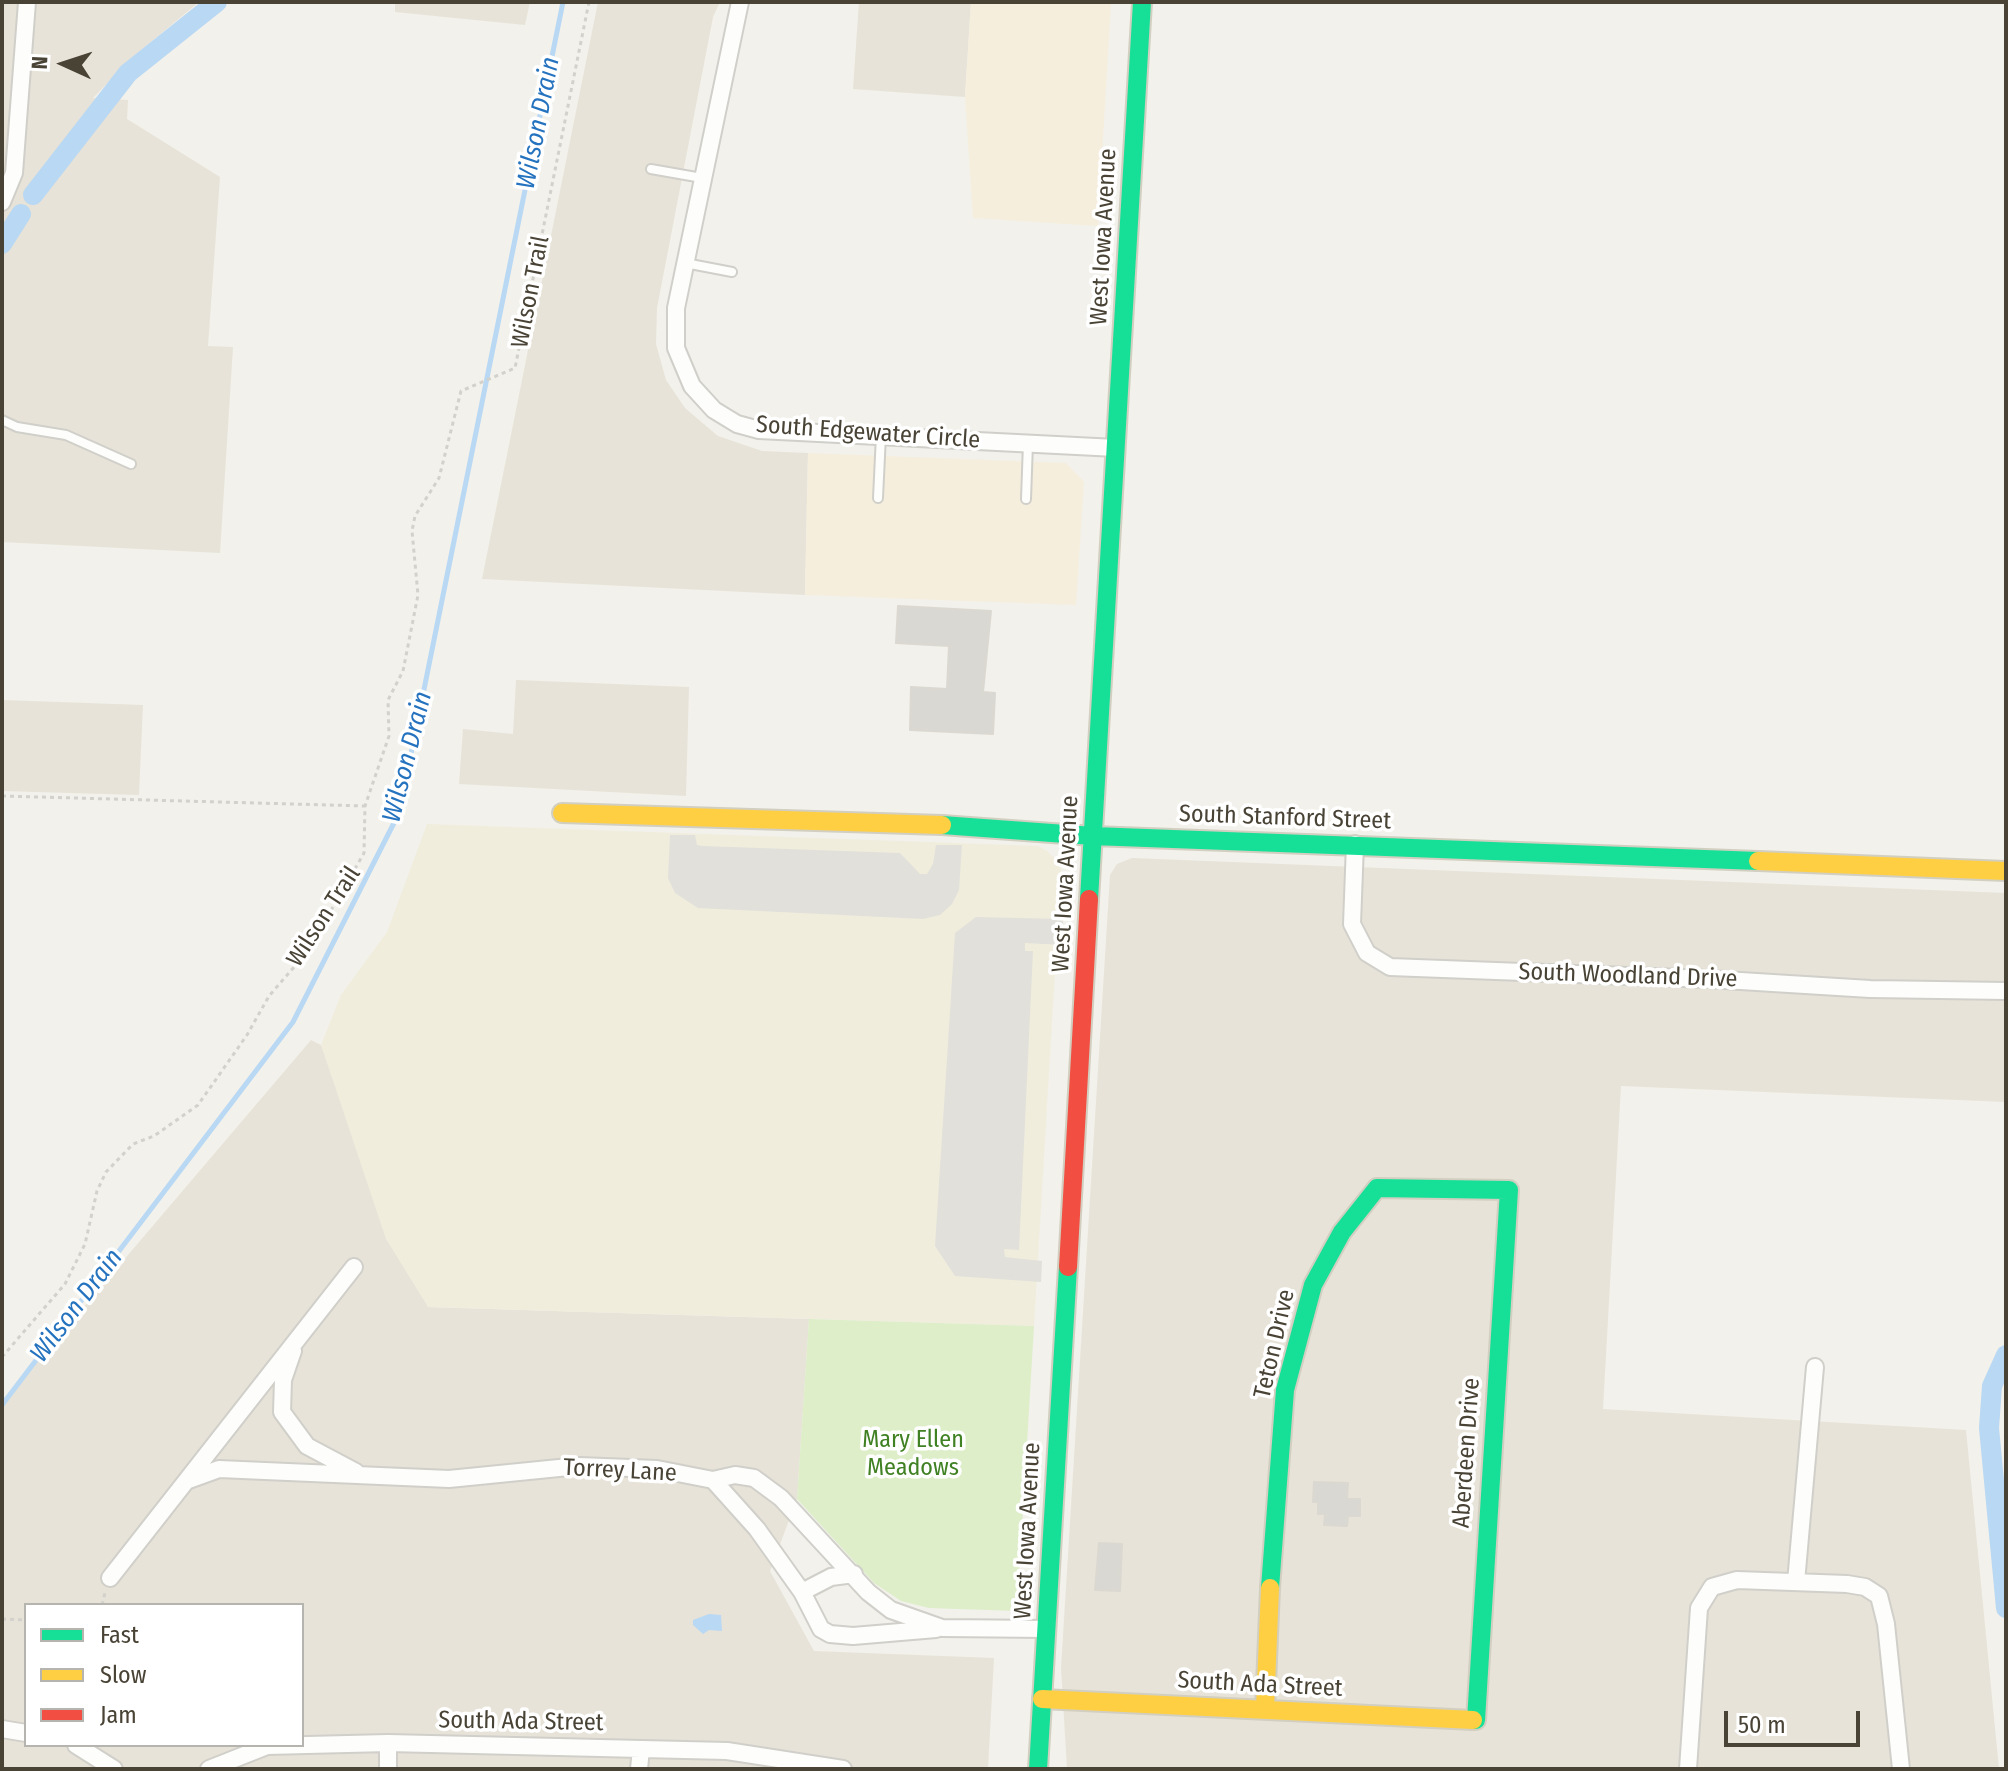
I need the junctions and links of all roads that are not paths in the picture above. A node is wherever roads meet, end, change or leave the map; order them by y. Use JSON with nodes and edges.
{"nodes":[{"id":1,"x":27,"y":2,"type":"edge"},
{"id":2,"x":740,"y":2,"type":"edge"},
{"id":3,"x":1142,"y":2,"type":"edge"},
{"id":4,"x":651,"y":169,"type":"dead end"},
{"id":5,"x":702,"y":178,"type":"junction"},
{"id":6,"x":2,"y":202,"type":"edge"},
{"id":7,"x":685,"y":263,"type":"junction"},
{"id":8,"x":732,"y":272,"type":"dead end"},
{"id":9,"x":2,"y":420,"type":"edge"},
{"id":10,"x":881,"y":435,"type":"junction"},
{"id":11,"x":1028,"y":443,"type":"junction"},
{"id":12,"x":1116,"y":448,"type":"junction"},
{"id":13,"x":131,"y":464,"type":"dead end"},
{"id":14,"x":878,"y":498,"type":"dead end"},
{"id":15,"x":1026,"y":499,"type":"dead end"},
{"id":16,"x":562,"y":813,"type":"dead end"},
{"id":17,"x":1093,"y":836,"type":"junction"},
{"id":18,"x":1355,"y":844,"type":"junction"},
{"id":19,"x":2006,"y":871,"type":"edge"},
{"id":20,"x":2006,"y":991,"type":"edge"},
{"id":21,"x":1509,"y":1190,"type":"joint"},
{"id":22,"x":354,"y":1267,"type":"dead end"},
{"id":23,"x":297,"y":1338,"type":"junction"},
{"id":24,"x":1815,"y":1367,"type":"dead end"},
{"id":25,"x":365,"y":1477,"type":"junction"},
{"id":26,"x":713,"y":1480,"type":"junction"},
{"id":27,"x":186,"y":1481,"type":"junction"},
{"id":28,"x":854,"y":1574,"type":"junction"},
{"id":29,"x":110,"y":1578,"type":"dead end"},
{"id":30,"x":1796,"y":1582,"type":"junction"},
{"id":31,"x":802,"y":1592,"type":"junction"},
{"id":32,"x":942,"y":1628,"type":"junction"},
{"id":33,"x":1047,"y":1629,"type":"junction"},
{"id":34,"x":1042,"y":1699,"type":"junction"},
{"id":35,"x":1265,"y":1709,"type":"junction"},
{"id":36,"x":1476,"y":1720,"type":"joint"},
{"id":37,"x":2,"y":1729,"type":"edge"},
{"id":38,"x":24,"y":1733,"type":"edge"},
{"id":39,"x":388,"y":1743,"type":"junction"},
{"id":40,"x":304,"y":1745,"type":"edge"},
{"id":41,"x":79,"y":1747,"type":"edge"},
{"id":42,"x":264,"y":1747,"type":"edge"},
{"id":43,"x":641,"y":1749,"type":"junction"},
{"id":44,"x":836,"y":1768,"type":"edge"},
{"id":45,"x":114,"y":1769,"type":"edge"},
{"id":46,"x":209,"y":1769,"type":"edge"},
{"id":47,"x":388,"y":1769,"type":"edge"},
{"id":48,"x":639,"y":1769,"type":"edge"},
{"id":49,"x":843,"y":1769,"type":"edge"},
{"id":50,"x":1038,"y":1769,"type":"edge"},
{"id":51,"x":1688,"y":1769,"type":"edge"},
{"id":52,"x":1901,"y":1769,"type":"edge"}],
"edges":[{"from":1,"to":6,"type":"street"},
{"from":2,"to":5,"type":"street","name":"South Edgewater Circle"},
{"from":3,"to":12,"type":"street","name":"West Iowa Avenue"},
{"from":4,"to":5,"type":"lane"},
{"from":5,"to":7,"type":"street","name":"South Edgewater Circle"},
{"from":7,"to":8,"type":"lane"},
{"from":7,"to":10,"type":"street","name":"South Edgewater Circle"},
{"from":9,"to":13,"type":"lane"},
{"from":10,"to":11,"type":"street","name":"South Edgewater Circle"},
{"from":10,"to":14,"type":"lane"},
{"from":11,"to":12,"type":"street","name":"South Edgewater Circle"},
{"from":11,"to":15,"type":"lane"},
{"from":12,"to":17,"type":"street","name":"West Iowa Avenue"},
{"from":16,"to":17,"type":"street","name":"South Stanford Street"},
{"from":17,"to":18,"type":"street","name":"South Stanford Street"},
{"from":17,"to":33,"type":"street","name":"West Iowa Avenue"},
{"from":18,"to":19,"type":"street","name":"South Stanford Street"},
{"from":18,"to":20,"type":"street","name":"South Woodland Drive"},
{"from":21,"to":35,"type":"street","name":"Teton Drive"},
{"from":21,"to":36,"type":"street","name":"Aberdeen Drive"},
{"from":22,"to":23,"type":"street"},
{"from":23,"to":25,"type":"street"},
{"from":23,"to":27,"type":"street"},
{"from":24,"to":30,"type":"street"},
{"from":25,"to":26,"type":"street","name":"Torrey Lane"},
{"from":25,"to":27,"type":"street","name":"Torrey Lane"},
{"from":26,"to":28,"type":"street","name":"Torrey Lane"},
{"from":26,"to":31,"type":"street"},
{"from":27,"to":29,"type":"street"},
{"from":28,"to":31,"type":"street"},
{"from":28,"to":32,"type":"street","name":"Torrey Lane"},
{"from":30,"to":51,"type":"street"},
{"from":30,"to":52,"type":"street"},
{"from":31,"to":32,"type":"street"},
{"from":32,"to":33,"type":"street","name":"Torrey Lane"},
{"from":33,"to":34,"type":"street","name":"West Iowa Avenue"},
{"from":34,"to":35,"type":"street","name":"South Ada Street"},
{"from":34,"to":50,"type":"street","name":"West Iowa Avenue"},
{"from":35,"to":36,"type":"street","name":"South Ada Street"},
{"from":37,"to":38,"type":"street"},
{"from":39,"to":40,"type":"street","name":"South Ada Street"},
{"from":39,"to":43,"type":"street","name":"South Ada Street"},
{"from":39,"to":47,"type":"street"},
{"from":41,"to":45,"type":"street"},
{"from":42,"to":46,"type":"street","name":"South Ada Street"},
{"from":43,"to":44,"type":"street","name":"South Ada Street"},
{"from":43,"to":48,"type":"street"},
{"from":44,"to":49,"type":"street","name":"South Ada Street"}]}
